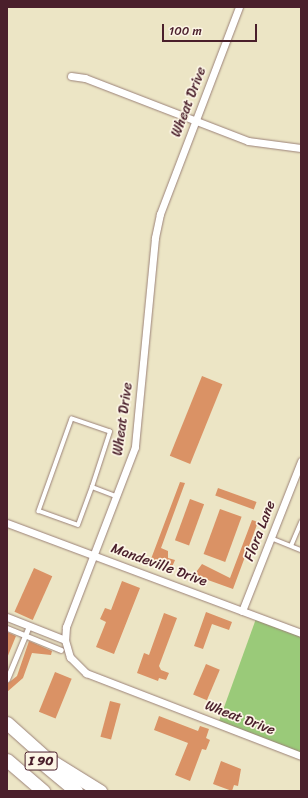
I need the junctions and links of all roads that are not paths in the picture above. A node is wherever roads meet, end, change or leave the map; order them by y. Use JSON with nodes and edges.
{"nodes":[{"id":1,"x":239,"y":7,"type":"edge"},
{"id":2,"x":71,"y":76,"type":"dead end"},
{"id":3,"x":196,"y":122,"type":"junction"},
{"id":4,"x":301,"y":148,"type":"edge"},
{"id":5,"x":301,"y":461,"type":"edge"},
{"id":6,"x":92,"y":487,"type":"junction"},
{"id":7,"x":117,"y":497,"type":"junction"},
{"id":8,"x":301,"y":522,"type":"edge"},
{"id":9,"x":7,"y":523,"type":"edge"},
{"id":10,"x":271,"y":538,"type":"junction"},
{"id":11,"x":291,"y":546,"type":"junction"},
{"id":12,"x":301,"y":550,"type":"edge"},
{"id":13,"x":95,"y":555,"type":"junction"},
{"id":14,"x":242,"y":611,"type":"junction"},
{"id":15,"x":7,"y":617,"type":"edge"},
{"id":16,"x":29,"y":626,"type":"junction"},
{"id":17,"x":7,"y":628,"type":"edge"},
{"id":18,"x":301,"y":633,"type":"edge"},
{"id":19,"x":24,"y":635,"type":"junction"},
{"id":20,"x":65,"y":640,"type":"junction"},
{"id":21,"x":61,"y":650,"type":"dead end"},
{"id":22,"x":7,"y":679,"type":"edge"},
{"id":23,"x":7,"y":723,"type":"edge"},
{"id":24,"x":7,"y":730,"type":"edge"},
{"id":25,"x":301,"y":756,"type":"edge"},
{"id":26,"x":7,"y":760,"type":"edge"},
{"id":27,"x":7,"y":763,"type":"edge"},
{"id":28,"x":34,"y":791,"type":"edge"},
{"id":29,"x":43,"y":791,"type":"edge"},
{"id":30,"x":76,"y":791,"type":"edge"},
{"id":31,"x":100,"y":791,"type":"edge"}],
"edges":[{"from":1,"to":3,"type":"street","name":"Wheat Drive"},
{"from":2,"to":3,"type":"street"},
{"from":3,"to":4,"type":"street"},
{"from":3,"to":7,"type":"street","name":"Wheat Drive"},
{"from":5,"to":10,"type":"street","name":"Flora Lane"},
{"from":6,"to":6,"type":"lane"},
{"from":6,"to":7,"type":"lane"},
{"from":7,"to":13,"type":"street","name":"Wheat Drive"},
{"from":8,"to":11,"type":"lane"},
{"from":9,"to":13,"type":"street","name":"Mandeville Drive"},
{"from":10,"to":11,"type":"lane"},
{"from":10,"to":14,"type":"street","name":"Flora Lane"},
{"from":11,"to":12,"type":"lane"},
{"from":13,"to":14,"type":"street","name":"Mandeville Drive"},
{"from":13,"to":20,"type":"street","name":"Wheat Drive"},
{"from":14,"to":18,"type":"street","name":"Mandeville Drive"},
{"from":15,"to":16,"type":"street"},
{"from":16,"to":19,"type":"street"},
{"from":16,"to":20,"type":"street"},
{"from":17,"to":19,"type":"street"},
{"from":19,"to":21,"type":"street"},
{"from":19,"to":22,"type":"street"},
{"from":20,"to":25,"type":"street","name":"Wheat Drive"},
{"from":23,"to":31,"type":"highway"},
{"from":24,"to":30,"type":"highway","number":"I 90"},
{"from":26,"to":29,"type":"highway","number":"I 90"},
{"from":27,"to":28,"type":"highway"}]}
